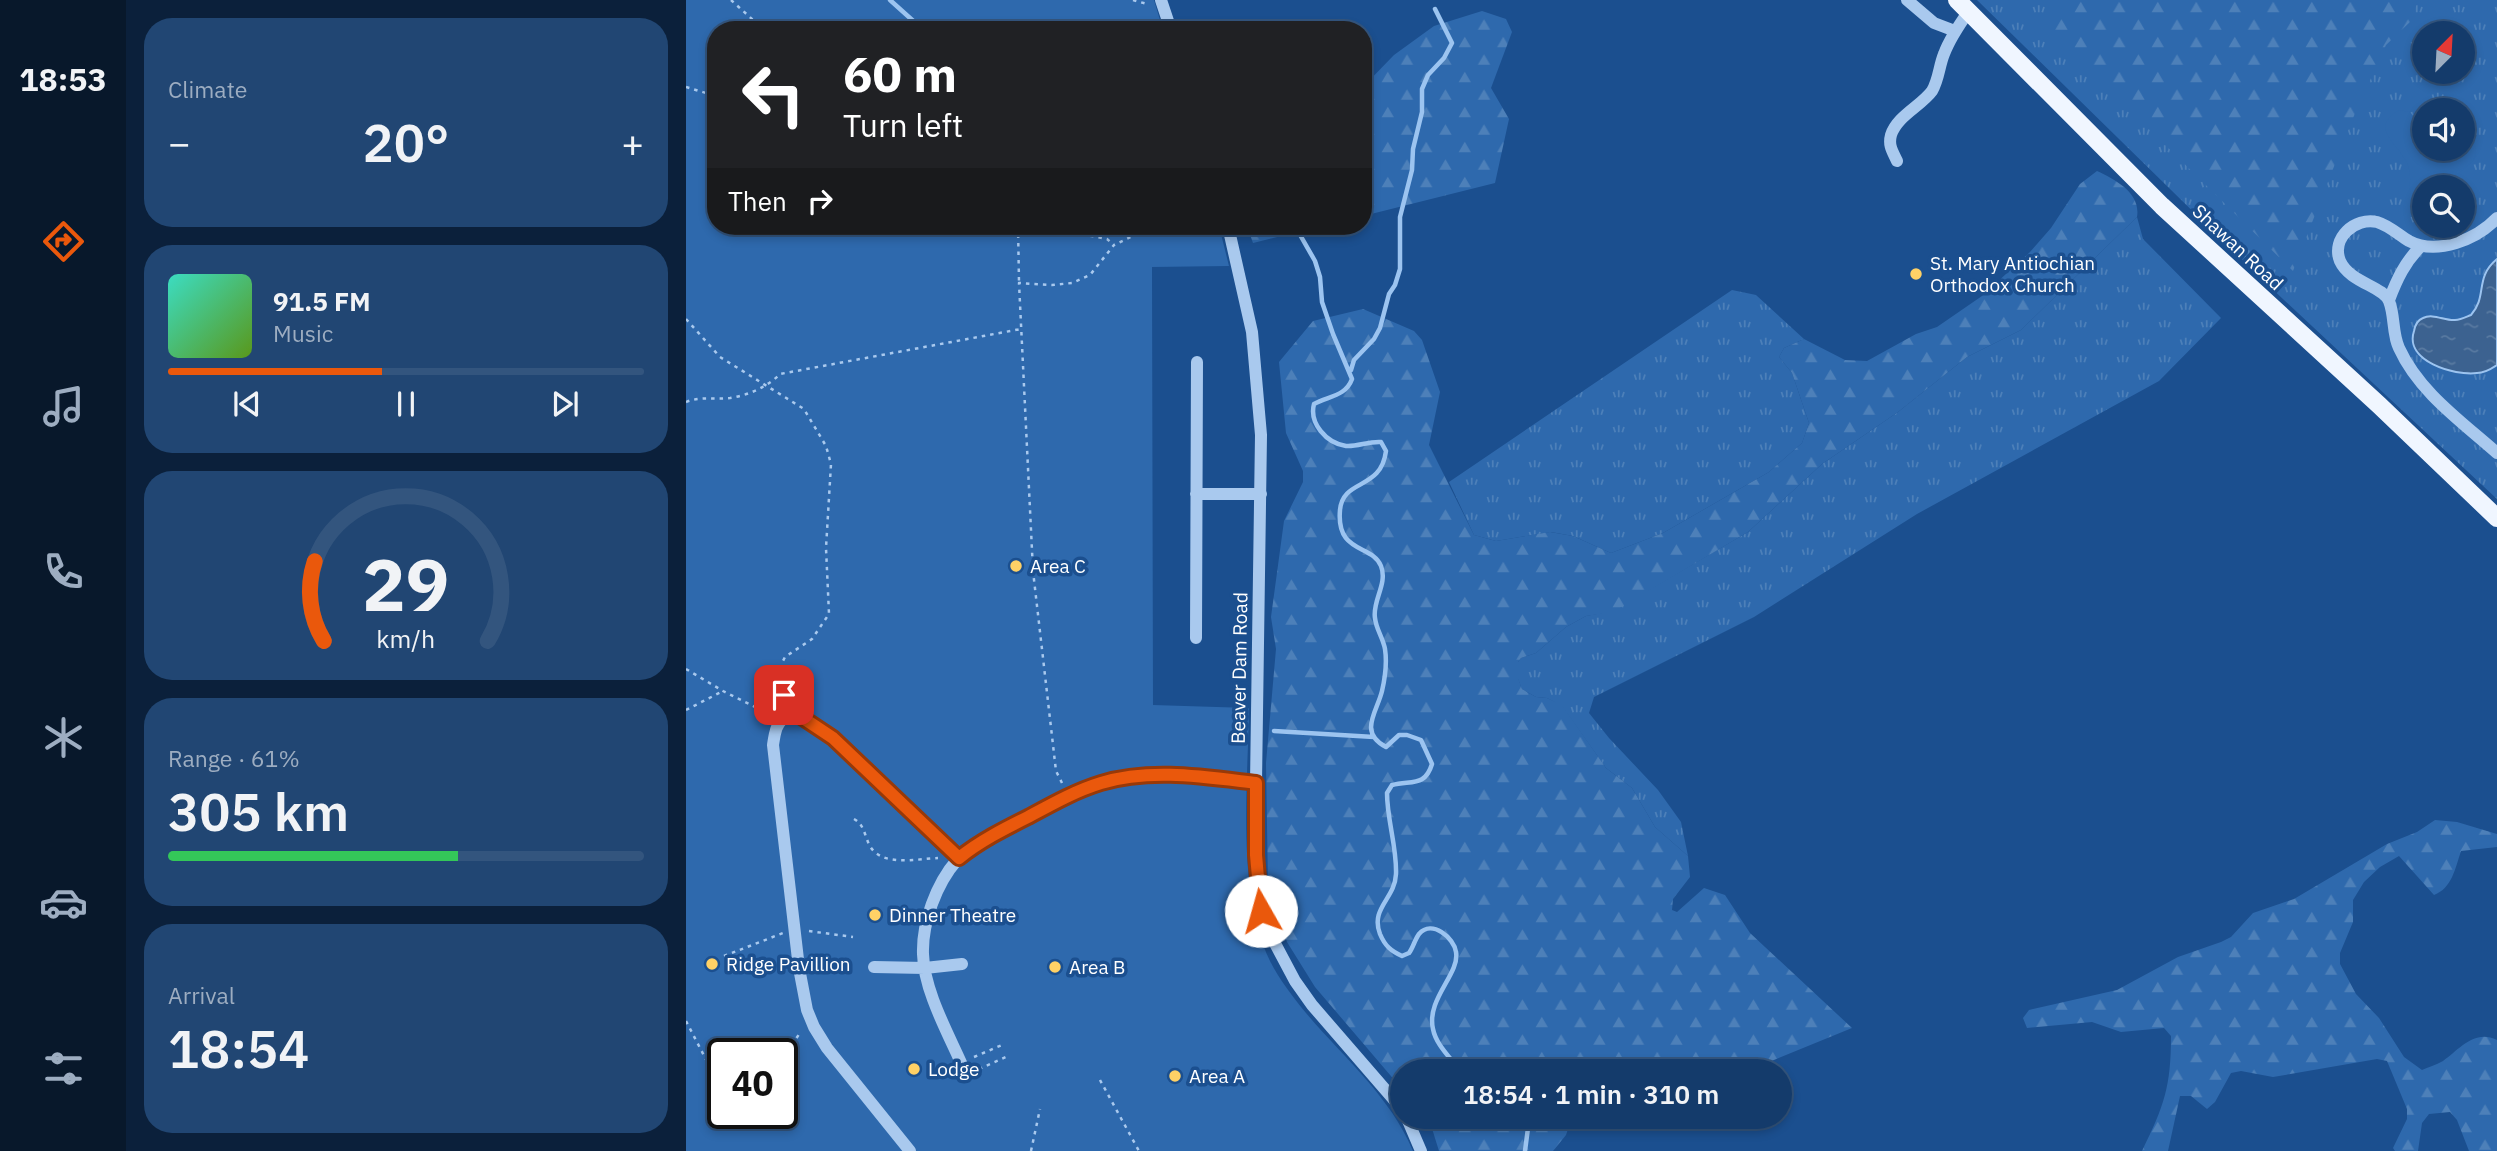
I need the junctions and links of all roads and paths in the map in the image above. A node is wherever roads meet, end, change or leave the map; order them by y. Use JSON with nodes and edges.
{"nodes":[{"id":1,"x":731,"y":0,"type":"edge"},
{"id":2,"x":1133,"y":0,"type":"edge"},
{"id":3,"x":1907,"y":0,"type":"edge"},
{"id":4,"x":1155,"y":2,"type":"edge"},
{"id":5,"x":1963,"y":6,"type":"edge"},
{"id":6,"x":754,"y":21,"type":"edge"},
{"id":7,"x":1166,"y":21,"type":"edge"},
{"id":8,"x":1955,"y":31,"type":"junction"},
{"id":9,"x":686,"y":87,"type":"edge"},
{"id":10,"x":707,"y":93,"type":"edge"},
{"id":11,"x":1897,"y":161,"type":"dead end"},
{"id":12,"x":2497,"y":218,"type":"edge"},
{"id":13,"x":1018,"y":235,"type":"edge"},
{"id":14,"x":1086,"y":235,"type":"edge"},
{"id":15,"x":1135,"y":235,"type":"edge"},
{"id":16,"x":1230,"y":235,"type":"edge"},
{"id":17,"x":1114,"y":245,"type":"junction"},
{"id":18,"x":2421,"y":246,"type":"junction"},
{"id":19,"x":1020,"y":283,"type":"junction"},
{"id":20,"x":2389,"y":300,"type":"junction"},
{"id":21,"x":686,"y":320,"type":"edge"},
{"id":22,"x":1021,"y":329,"type":"junction"},
{"id":23,"x":1197,"y":362,"type":"dead end"},
{"id":24,"x":767,"y":386,"type":"junction"},
{"id":25,"x":686,"y":402,"type":"edge"},
{"id":26,"x":2497,"y":453,"type":"edge"},
{"id":27,"x":1196,"y":494,"type":"junction"},
{"id":28,"x":1261,"y":494,"type":"junction"},
{"id":29,"x":2497,"y":518,"type":"edge"},
{"id":30,"x":1196,"y":638,"type":"dead end"},
{"id":31,"x":686,"y":669,"type":"edge"},
{"id":32,"x":788,"y":681,"type":"joint"},
{"id":33,"x":723,"y":691,"type":"junction"},
{"id":34,"x":686,"y":710,"type":"edge"},
{"id":35,"x":784,"y":717,"type":"junction"},
{"id":36,"x":1256,"y":783,"type":"junction"},
{"id":37,"x":1069,"y":795,"type":"junction"},
{"id":38,"x":854,"y":818,"type":"dead end"},
{"id":39,"x":959,"y":858,"type":"junction"},
{"id":40,"x":962,"y":964,"type":"dead end"},
{"id":41,"x":874,"y":967,"type":"dead end"},
{"id":42,"x":925,"y":968,"type":"junction"},
{"id":43,"x":810,"y":1019,"type":"junction"},
{"id":44,"x":686,"y":1021,"type":"edge"},
{"id":45,"x":797,"y":1038,"type":"edge"},
{"id":46,"x":1002,"y":1045,"type":"dead end"},
{"id":47,"x":1008,"y":1056,"type":"dead end"},
{"id":48,"x":707,"y":1061,"type":"edge"},
{"id":49,"x":964,"y":1068,"type":"junction"},
{"id":50,"x":1100,"y":1080,"type":"dead end"},
{"id":51,"x":1390,"y":1095,"type":"edge"},
{"id":52,"x":1040,"y":1109,"type":"dead end"},
{"id":53,"x":1412,"y":1129,"type":"edge"},
{"id":54,"x":910,"y":1151,"type":"edge"},
{"id":55,"x":1031,"y":1151,"type":"edge"},
{"id":56,"x":1139,"y":1151,"type":"edge"},
{"id":57,"x":1421,"y":1151,"type":"edge"}],
"edges":[{"from":1,"to":6,"type":"path"},
{"from":2,"to":4,"type":"path"},
{"from":3,"to":8,"type":"street"},
{"from":4,"to":7,"type":"street"},
{"from":5,"to":8,"type":"street"},
{"from":5,"to":29,"type":"main road","name":"Shawan Road"},
{"from":8,"to":11,"type":"street"},
{"from":9,"to":10,"type":"path"},
{"from":12,"to":18,"type":"street"},
{"from":13,"to":19,"type":"path"},
{"from":14,"to":17,"type":"path"},
{"from":15,"to":17,"type":"path"},
{"from":16,"to":28,"type":"street","name":"Beaver Dam Road"},
{"from":17,"to":19,"type":"path"},
{"from":18,"to":20,"type":"street"},
{"from":18,"to":20,"type":"street"},
{"from":19,"to":22,"type":"path"},
{"from":20,"to":26,"type":"street"},
{"from":21,"to":24,"type":"path"},
{"from":22,"to":24,"type":"path"},
{"from":22,"to":37,"type":"path"},
{"from":23,"to":27,"type":"street"},
{"from":24,"to":25,"type":"path"},
{"from":24,"to":32,"type":"path"},
{"from":27,"to":28,"type":"street"},
{"from":27,"to":30,"type":"street"},
{"from":28,"to":36,"type":"street","name":"Beaver Dam Road"},
{"from":31,"to":33,"type":"path"},
{"from":32,"to":35,"type":"street"},
{"from":33,"to":34,"type":"path"},
{"from":33,"to":35,"type":"path"},
{"from":35,"to":39,"type":"street"},
{"from":35,"to":43,"type":"street"},
{"from":36,"to":37,"type":"street"},
{"from":36,"to":51,"type":"street","name":"Beaver Dam Road"},
{"from":37,"to":39,"type":"street"},
{"from":38,"to":39,"type":"path"},
{"from":39,"to":42,"type":"street"},
{"from":40,"to":42,"type":"street"},
{"from":41,"to":42,"type":"street"},
{"from":42,"to":49,"type":"street"},
{"from":43,"to":45,"type":"path"},
{"from":43,"to":54,"type":"street"},
{"from":44,"to":48,"type":"path"},
{"from":46,"to":49,"type":"path"},
{"from":47,"to":49,"type":"path"},
{"from":50,"to":56,"type":"path"},
{"from":52,"to":55,"type":"path"},
{"from":53,"to":57,"type":"street"}]}
